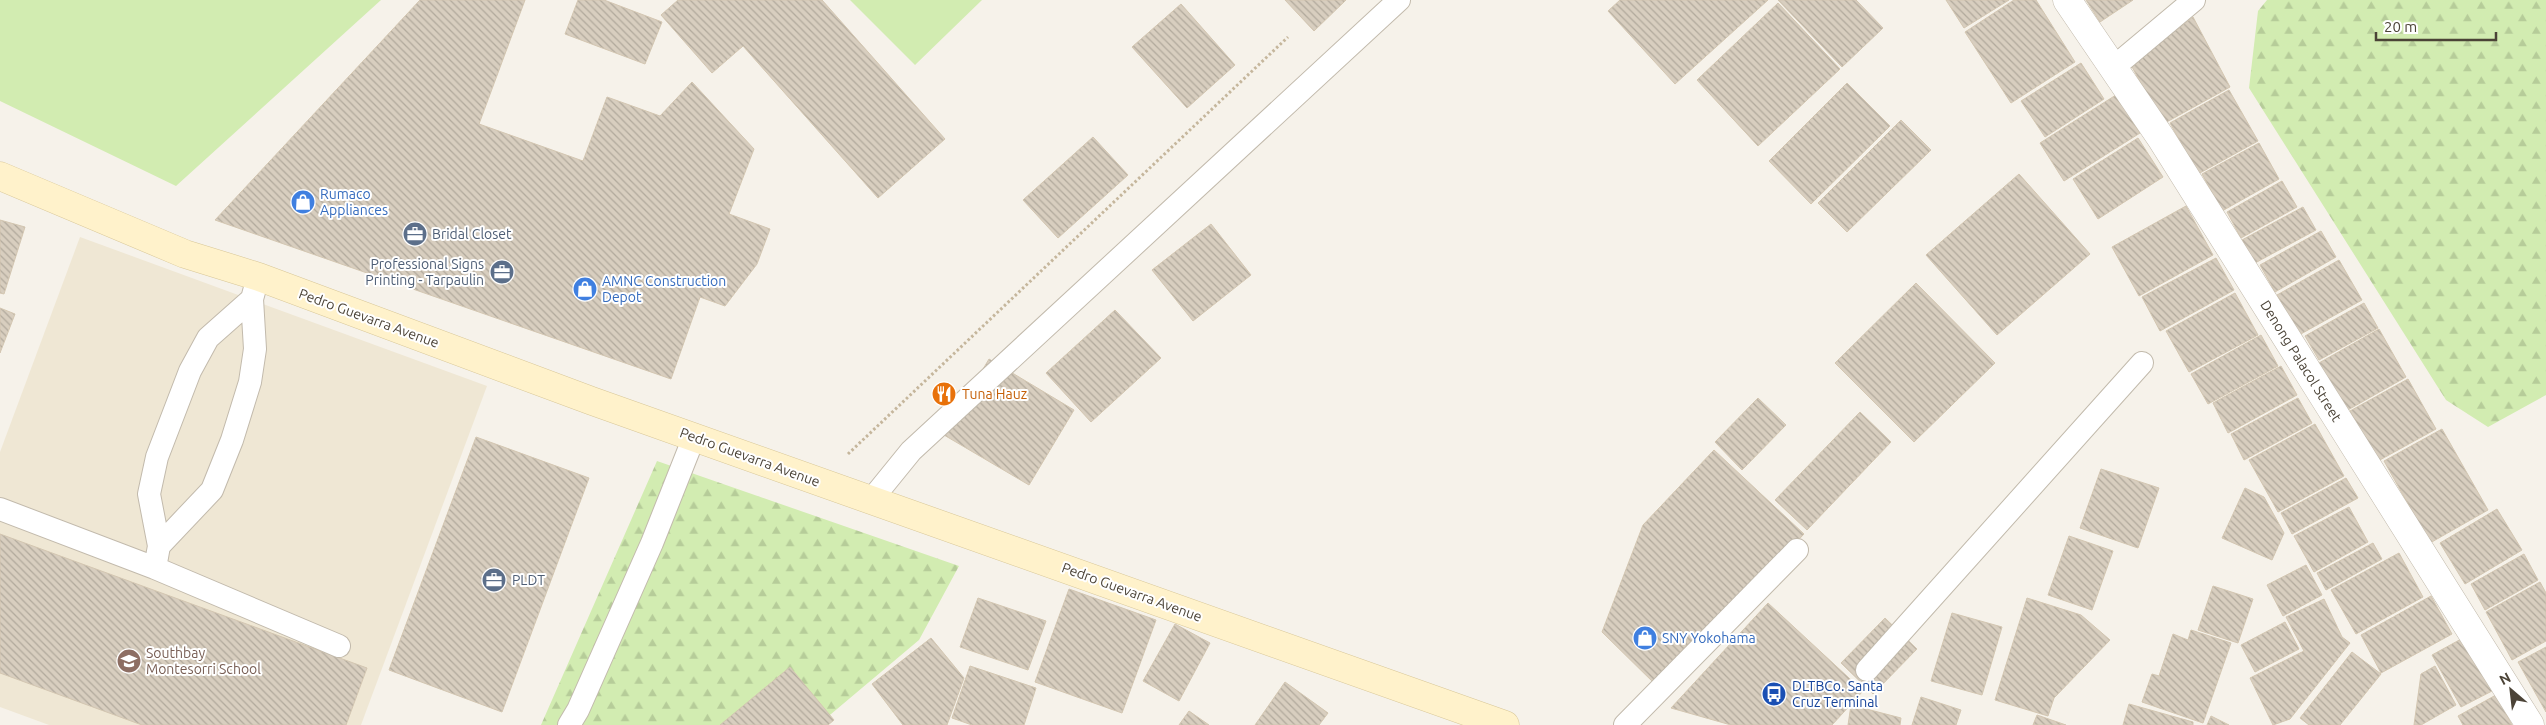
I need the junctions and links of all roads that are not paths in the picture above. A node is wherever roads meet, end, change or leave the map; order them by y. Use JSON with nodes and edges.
{"nodes":[{"id":1,"x":1399,"y":0,"type":"edge"},
{"id":2,"x":2067,"y":0,"type":"edge"},
{"id":3,"x":2194,"y":0,"type":"edge"},
{"id":4,"x":2114,"y":67,"type":"junction"},
{"id":5,"x":0,"y":176,"type":"edge"},
{"id":6,"x":255,"y":288,"type":"junction"},
{"id":7,"x":2142,"y":363,"type":"dead end"},
{"id":8,"x":694,"y":437,"type":"junction"},
{"id":9,"x":872,"y":499,"type":"junction"},
{"id":10,"x":0,"y":509,"type":"edge"},
{"id":11,"x":1797,"y":550,"type":"dead end"},
{"id":12,"x":157,"y":557,"type":"junction"},
{"id":13,"x":340,"y":646,"type":"dead end"},
{"id":14,"x":1867,"y":670,"type":"dead end"},
{"id":15,"x":568,"y":725,"type":"edge"},
{"id":16,"x":1505,"y":725,"type":"edge"},
{"id":17,"x":1625,"y":725,"type":"edge"},
{"id":18,"x":2530,"y":725,"type":"edge"}],
"edges":[{"from":1,"to":9,"type":"lane"},
{"from":2,"to":4,"type":"street","name":"Denong Palacol Street"},
{"from":3,"to":4,"type":"lane"},
{"from":4,"to":18,"type":"street","name":"Denong Palacol Street"},
{"from":5,"to":6,"type":"main road","name":"Pedro Guevarra Avenue"},
{"from":6,"to":8,"type":"main road","name":"Pedro Guevarra Avenue"},
{"from":6,"to":12,"type":"lane"},
{"from":6,"to":12,"type":"lane"},
{"from":7,"to":14,"type":"lane"},
{"from":8,"to":9,"type":"main road","name":"Pedro Guevarra Avenue"},
{"from":8,"to":15,"type":"lane"},
{"from":9,"to":16,"type":"main road","name":"Pedro Guevarra Avenue"},
{"from":10,"to":12,"type":"lane"},
{"from":11,"to":17,"type":"lane"},
{"from":12,"to":13,"type":"lane"}]}
